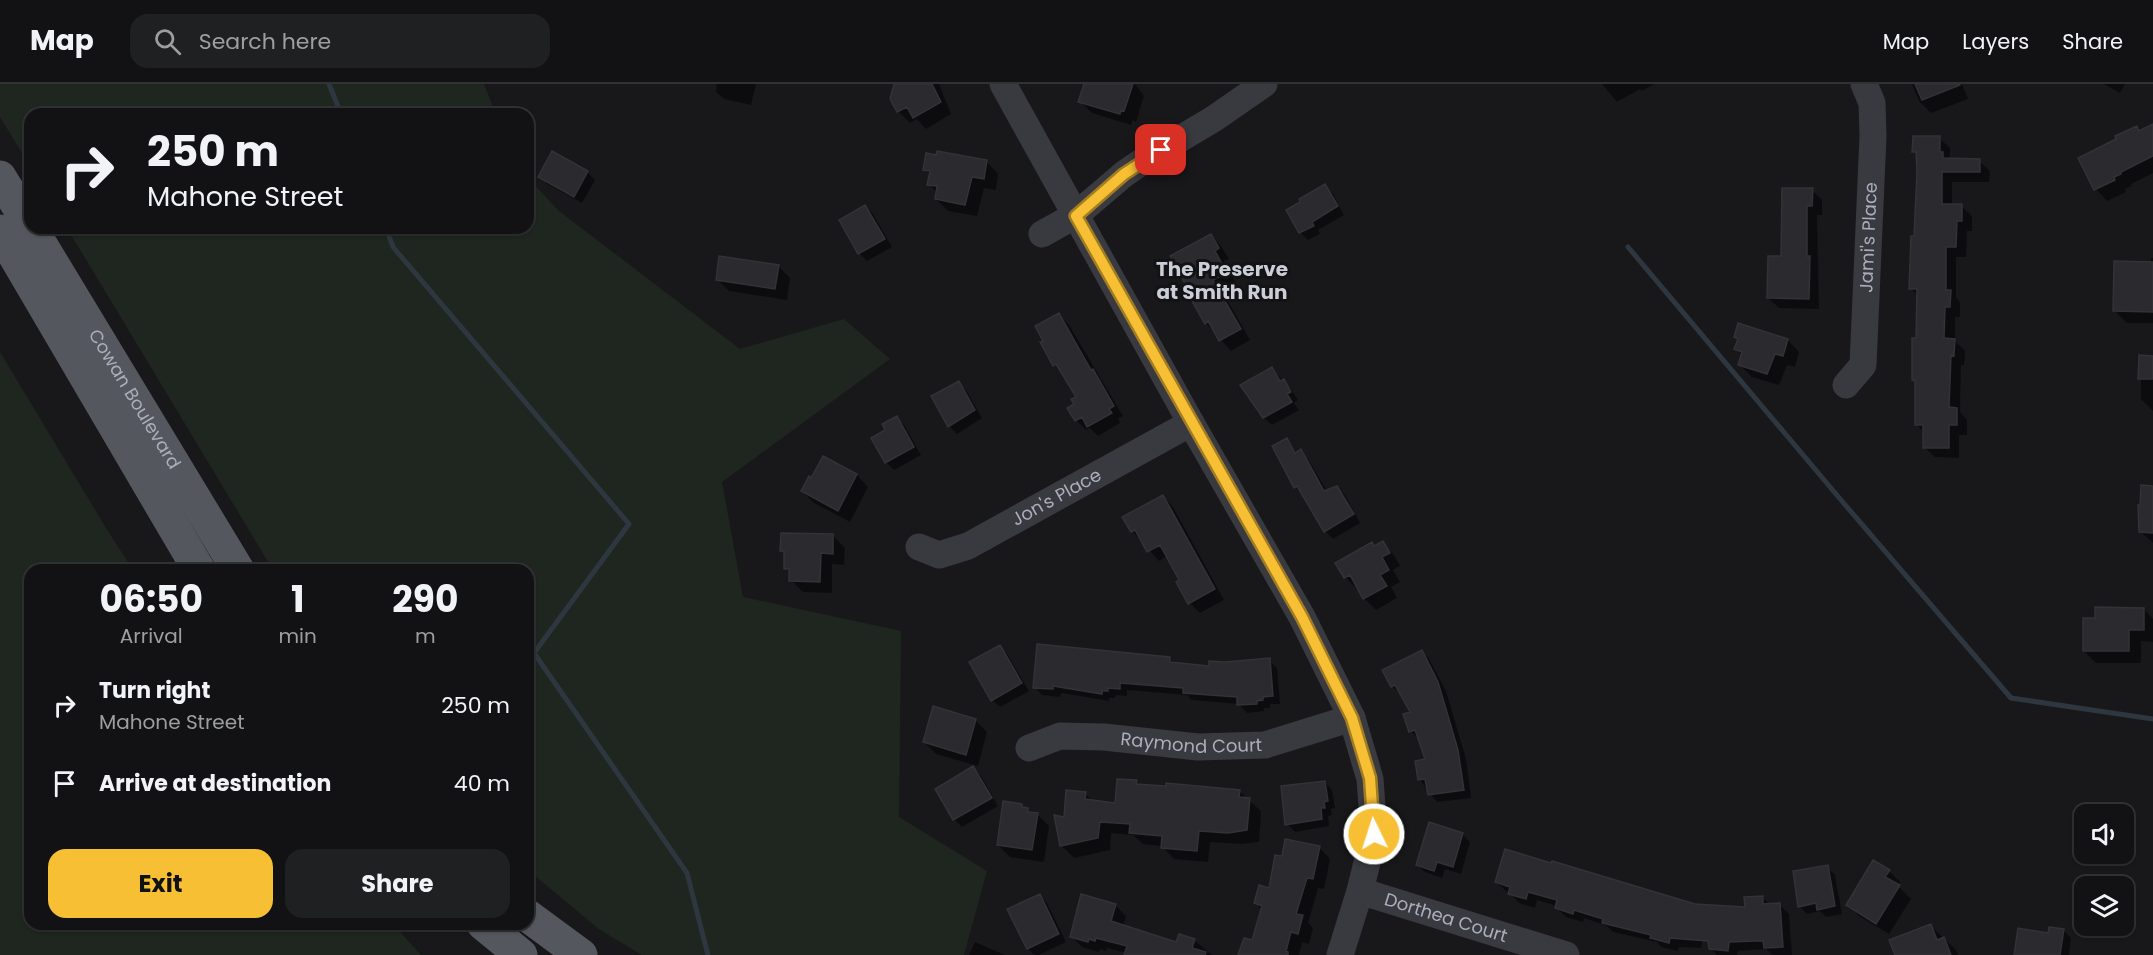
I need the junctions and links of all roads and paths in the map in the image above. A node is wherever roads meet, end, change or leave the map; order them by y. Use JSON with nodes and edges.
{"nodes":[{"id":1,"x":1003,"y":84,"type":"edge"},
{"id":2,"x":1264,"y":84,"type":"edge"},
{"id":3,"x":1864,"y":84,"type":"edge"},
{"id":4,"x":0,"y":177,"type":"edge"},
{"id":5,"x":24,"y":216,"type":"edge"},
{"id":6,"x":1076,"y":216,"type":"junction"},
{"id":7,"x":0,"y":231,"type":"edge"},
{"id":8,"x":35,"y":234,"type":"edge"},
{"id":9,"x":1042,"y":234,"type":"dead end"},
{"id":10,"x":1846,"y":385,"type":"dead end"},
{"id":11,"x":1191,"y":423,"type":"junction"},
{"id":12,"x":919,"y":547,"type":"dead end"},
{"id":13,"x":195,"y":564,"type":"edge"},
{"id":14,"x":234,"y":564,"type":"edge"},
{"id":15,"x":1352,"y":718,"type":"junction"},
{"id":16,"x":1029,"y":748,"type":"dead end"},
{"id":17,"x":1360,"y":891,"type":"junction"},
{"id":18,"x":534,"y":920,"type":"edge"},
{"id":19,"x":490,"y":930,"type":"edge"},
{"id":20,"x":521,"y":955,"type":"edge"},
{"id":21,"x":581,"y":955,"type":"edge"},
{"id":22,"x":1340,"y":955,"type":"edge"},
{"id":23,"x":1566,"y":955,"type":"edge"}],
"edges":[{"from":1,"to":6,"type":"street"},
{"from":2,"to":6,"type":"street"},
{"from":3,"to":10,"type":"street","name":"Jami's Place"},
{"from":4,"to":5,"type":"main road","name":"Cowan Boulevard"},
{"from":6,"to":9,"type":"street"},
{"from":6,"to":11,"type":"street"},
{"from":7,"to":13,"type":"main road","name":"Cowan Boulevard"},
{"from":8,"to":14,"type":"main road","name":"Cowan Boulevard"},
{"from":11,"to":12,"type":"street","name":"Jon's Place"},
{"from":11,"to":15,"type":"street"},
{"from":15,"to":16,"type":"street","name":"Raymond Court"},
{"from":15,"to":17,"type":"street"},
{"from":17,"to":22,"type":"street"},
{"from":17,"to":23,"type":"street","name":"Dorthea Court"},
{"from":18,"to":21,"type":"main road"},
{"from":19,"to":20,"type":"main road"}]}
